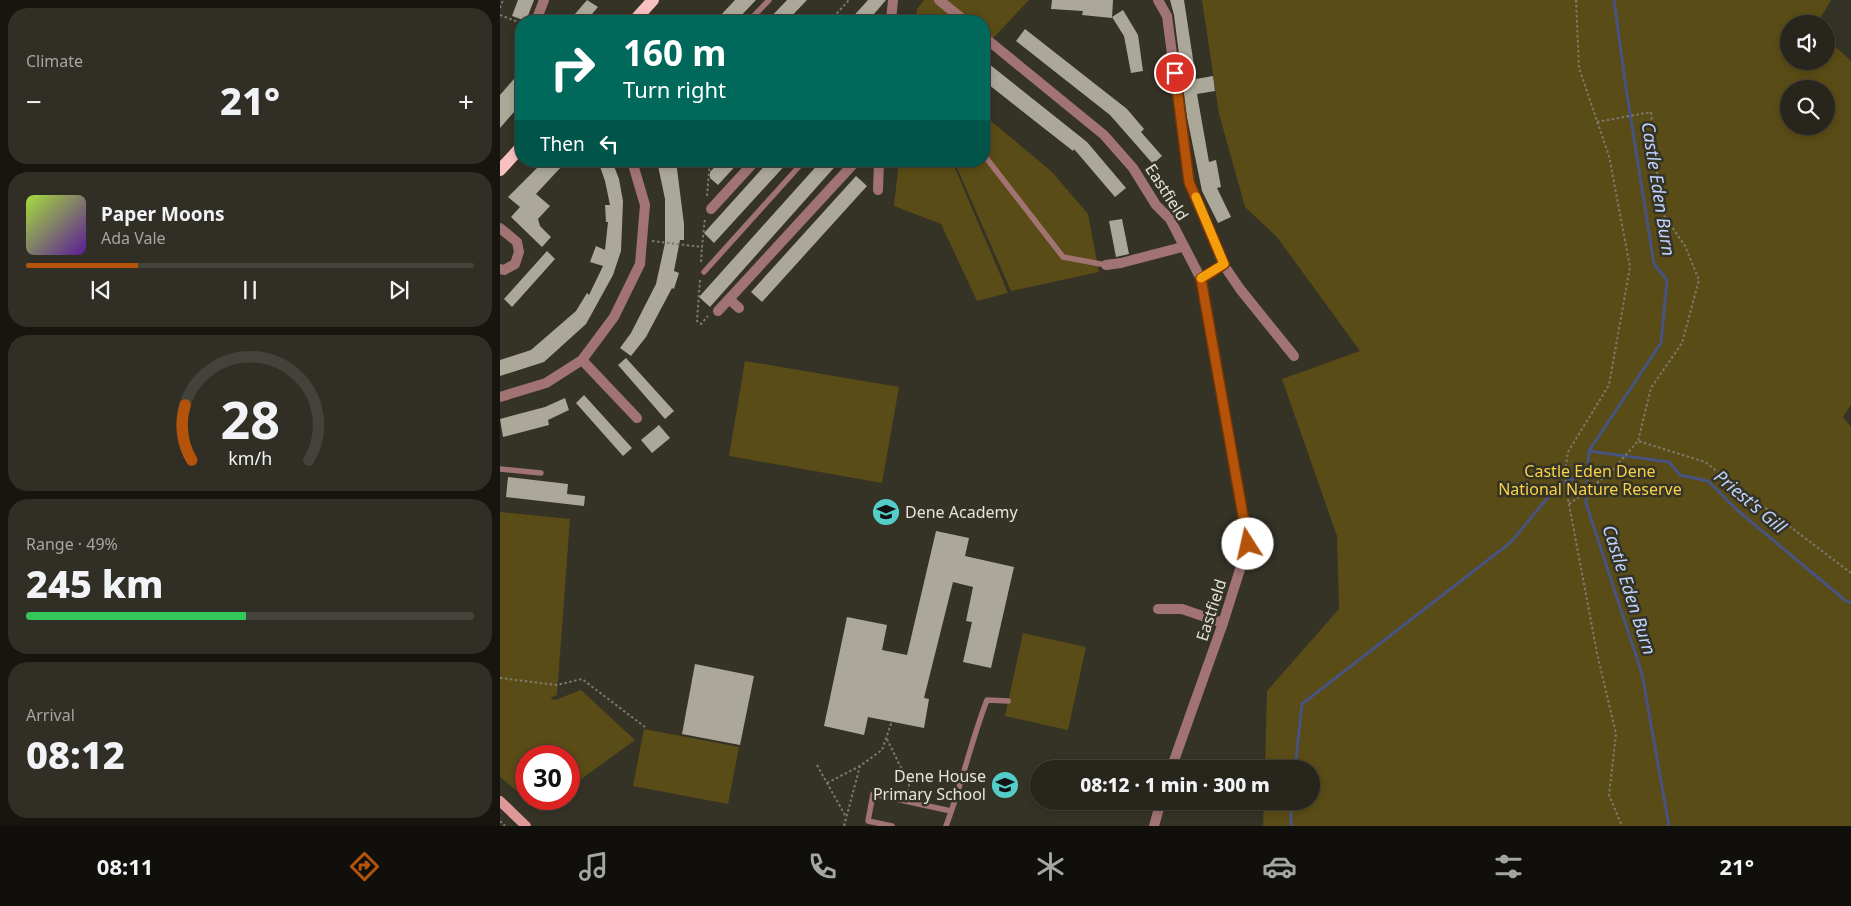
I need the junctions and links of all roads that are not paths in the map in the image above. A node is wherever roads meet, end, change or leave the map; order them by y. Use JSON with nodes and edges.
{"nodes":[{"id":1,"x":544,"y":0,"type":"edge"},
{"id":2,"x":653,"y":0,"type":"edge"},
{"id":3,"x":768,"y":0,"type":"edge"},
{"id":4,"x":893,"y":0,"type":"edge"},
{"id":5,"x":939,"y":0,"type":"edge"},
{"id":6,"x":1158,"y":0,"type":"edge"},
{"id":7,"x":538,"y":15,"type":"edge"},
{"id":8,"x":639,"y":15,"type":"edge"},
{"id":9,"x":754,"y":15,"type":"edge"},
{"id":10,"x":892,"y":15,"type":"edge"},
{"id":11,"x":958,"y":15,"type":"edge"},
{"id":12,"x":990,"y":42,"type":"edge"},
{"id":13,"x":515,"y":154,"type":"edge"},
{"id":14,"x":990,"y":163,"type":"edge"},
{"id":15,"x":634,"y":167,"type":"edge"},
{"id":16,"x":748,"y":167,"type":"edge"},
{"id":17,"x":799,"y":167,"type":"edge"},
{"id":18,"x":850,"y":167,"type":"edge"},
{"id":19,"x":879,"y":167,"type":"edge"},
{"id":20,"x":500,"y":170,"type":"edge"},
{"id":21,"x":878,"y":190,"type":"dead end"},
{"id":22,"x":708,"y":207,"type":"road end"},
{"id":23,"x":500,"y":228,"type":"edge"},
{"id":24,"x":1182,"y":247,"type":"junction"},
{"id":25,"x":1224,"y":264,"type":"junction"},
{"id":26,"x":1106,"y":265,"type":"joint"},
{"id":27,"x":500,"y":268,"type":"edge"},
{"id":28,"x":702,"y":273,"type":"road end"},
{"id":29,"x":1201,"y":279,"type":"junction"},
{"id":30,"x":729,"y":299,"type":"junction"},
{"id":31,"x":739,"y":308,"type":"dead end"},
{"id":32,"x":718,"y":310,"type":"road end"},
{"id":33,"x":1294,"y":356,"type":"dead end"},
{"id":34,"x":582,"y":360,"type":"junction"},
{"id":35,"x":500,"y":397,"type":"edge"},
{"id":36,"x":637,"y":418,"type":"dead end"},
{"id":37,"x":500,"y":469,"type":"edge"},
{"id":38,"x":541,"y":473,"type":"dead end"},
{"id":39,"x":1158,"y":609,"type":"dead end"},
{"id":40,"x":1223,"y":623,"type":"junction"},
{"id":41,"x":1008,"y":701,"type":"dead end"},
{"id":42,"x":1174,"y":760,"type":"edge"},
{"id":43,"x":500,"y":801,"type":"edge"},
{"id":44,"x":1159,"y":810,"type":"edge"},
{"id":45,"x":952,"y":811,"type":"junction"},
{"id":46,"x":526,"y":826,"type":"edge"},
{"id":47,"x":892,"y":826,"type":"edge"},
{"id":48,"x":946,"y":826,"type":"edge"},
{"id":49,"x":1154,"y":826,"type":"edge"}],
"edges":[{"from":1,"to":7,"type":"street"},
{"from":2,"to":8,"type":"main road"},
{"from":3,"to":9,"type":"lane"},
{"from":4,"to":10,"type":"street"},
{"from":5,"to":11,"type":"street"},
{"from":6,"to":25,"type":"street"},
{"from":12,"to":24,"type":"street","name":"Eastfield"},
{"from":13,"to":20,"type":"main road"},
{"from":14,"to":26,"type":"lane"},
{"from":15,"to":34,"type":"street"},
{"from":16,"to":22,"type":"street"},
{"from":17,"to":28,"type":"lane"},
{"from":18,"to":30,"type":"street"},
{"from":19,"to":21,"type":"street"},
{"from":23,"to":27,"type":"street"},
{"from":24,"to":26,"type":"street"},
{"from":24,"to":29,"type":"street","name":"Eastfield"},
{"from":25,"to":29,"type":"street"},
{"from":25,"to":33,"type":"street"},
{"from":29,"to":40,"type":"street","name":"Eastfield"},
{"from":30,"to":31,"type":"street"},
{"from":30,"to":32,"type":"street"},
{"from":34,"to":35,"type":"street"},
{"from":34,"to":36,"type":"street"},
{"from":37,"to":38,"type":"lane"},
{"from":39,"to":40,"type":"street"},
{"from":40,"to":42,"type":"street","name":"Eastfield"},
{"from":41,"to":45,"type":"lane"},
{"from":43,"to":46,"type":"main road"},
{"from":44,"to":49,"type":"street"},
{"from":45,"to":47,"type":"lane"},
{"from":45,"to":48,"type":"lane"}]}
